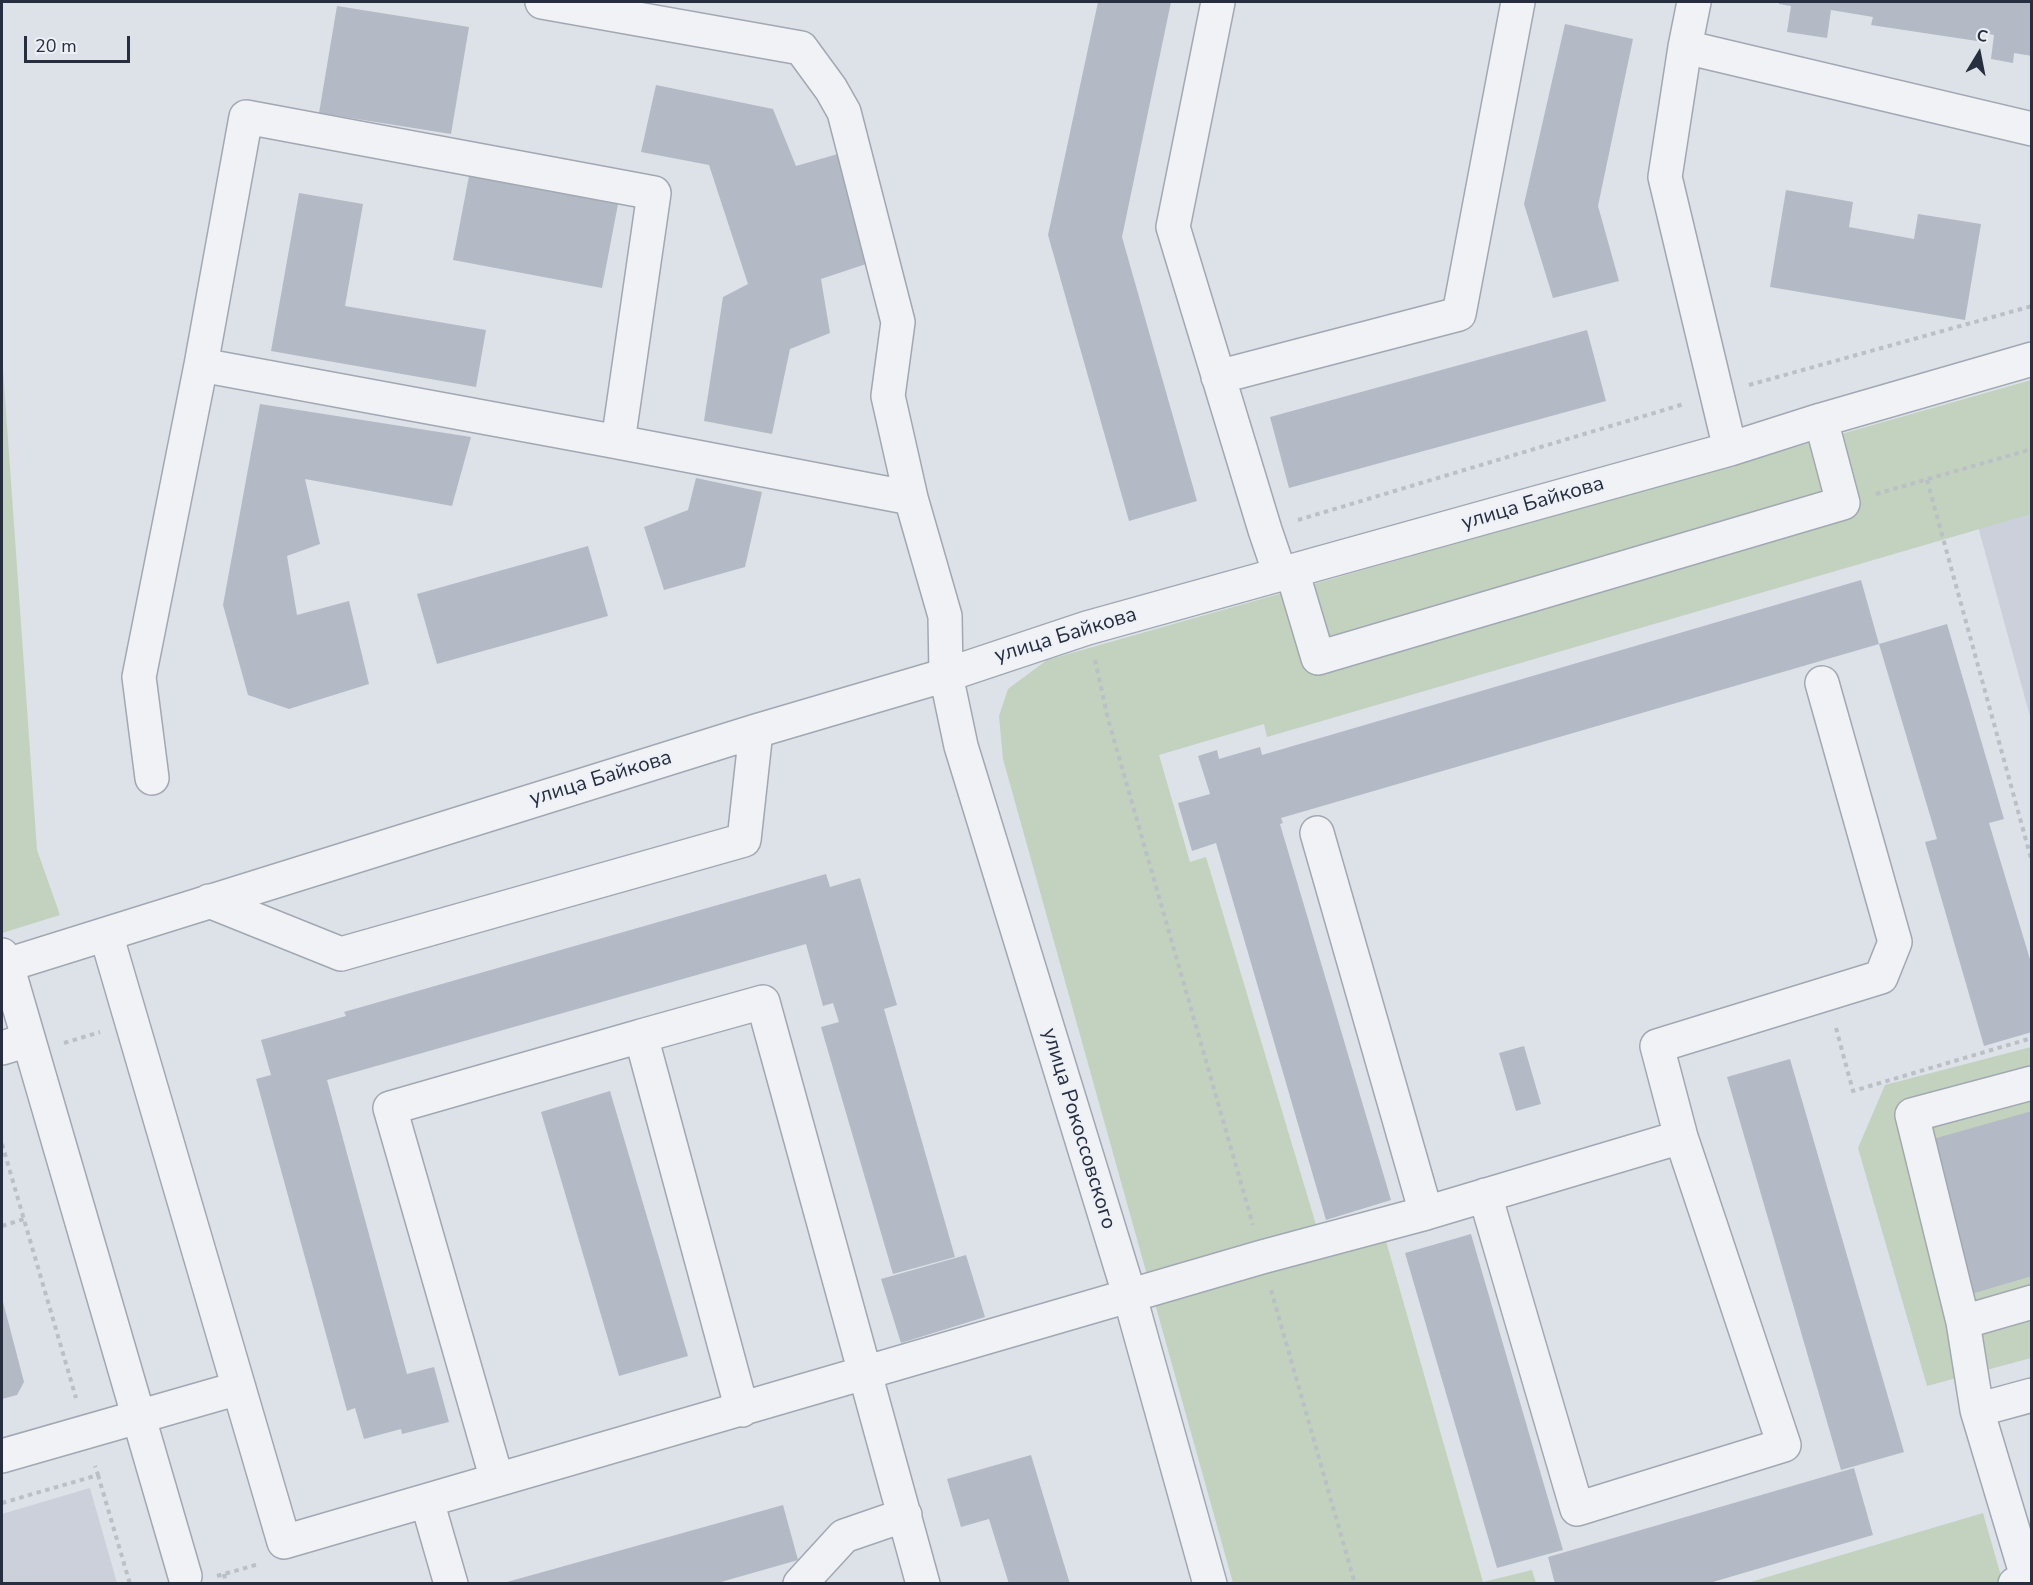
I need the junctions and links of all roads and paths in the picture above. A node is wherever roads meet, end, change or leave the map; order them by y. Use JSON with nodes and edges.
{"nodes":[{"id":1,"x":542,"y":2,"type":"edge"},
{"id":2,"x":1218,"y":2,"type":"edge"},
{"id":3,"x":1518,"y":2,"type":"edge"},
{"id":4,"x":1694,"y":2,"type":"edge"},
{"id":5,"x":1685,"y":47,"type":"junction"},
{"id":6,"x":2031,"y":129,"type":"edge"},
{"id":7,"x":2031,"y":306,"type":"edge"},
{"id":8,"x":2031,"y":359,"type":"edge"},
{"id":9,"x":201,"y":365,"type":"junction"},
{"id":10,"x":1218,"y":377,"type":"junction"},
{"id":11,"x":1718,"y":394,"type":"junction"},
{"id":12,"x":1821,"y":420,"type":"junction"},
{"id":13,"x":618,"y":442,"type":"junction"},
{"id":14,"x":1730,"y":448,"type":"junction"},
{"id":15,"x":2031,"y":449,"type":"edge"},
{"id":16,"x":1927,"y":480,"type":"junction"},
{"id":17,"x":911,"y":498,"type":"junction"},
{"id":18,"x":1843,"y":503,"type":"junction"},
{"id":19,"x":1264,"y":530,"type":"junction"},
{"id":20,"x":1286,"y":573,"type":"junction"},
{"id":21,"x":1087,"y":628,"type":"junction"},
{"id":22,"x":946,"y":675,"type":"junction"},
{"id":23,"x":1822,"y":683,"type":"dead end"},
{"id":24,"x":756,"y":731,"type":"junction"},
{"id":25,"x":152,"y":778,"type":"dead end"},
{"id":26,"x":1317,"y":833,"type":"dead end"},
{"id":27,"x":2031,"y":862,"type":"edge"},
{"id":28,"x":209,"y":901,"type":"junction"},
{"id":29,"x":106,"y":934,"type":"junction"},
{"id":30,"x":4,"y":960,"type":"edge"},
{"id":31,"x":1826,"y":994,"type":"junction"},
{"id":32,"x":132,"y":1023,"type":"junction"},
{"id":33,"x":641,"y":1036,"type":"junction"},
{"id":34,"x":2031,"y":1038,"type":"edge"},
{"id":35,"x":20,"y":1047,"type":"edge"},
{"id":36,"x":2031,"y":1083,"type":"edge"},
{"id":37,"x":1682,"y":1137,"type":"junction"},
{"id":38,"x":2,"y":1144,"type":"edge"},
{"id":39,"x":1485,"y":1195,"type":"junction"},
{"id":40,"x":1426,"y":1213,"type":"junction"},
{"id":41,"x":24,"y":1220,"type":"junction"},
{"id":42,"x":2,"y":1226,"type":"edge"},
{"id":43,"x":1262,"y":1257,"type":"junction"},
{"id":44,"x":1130,"y":1297,"type":"junction"},
{"id":45,"x":2031,"y":1302,"type":"edge"},
{"id":46,"x":1963,"y":1322,"type":"junction"},
{"id":47,"x":866,"y":1373,"type":"junction"},
{"id":48,"x":239,"y":1388,"type":"junction"},
{"id":49,"x":2031,"y":1395,"type":"edge"},
{"id":50,"x":76,"y":1399,"type":"dead end"},
{"id":51,"x":742,"y":1410,"type":"junction"},
{"id":52,"x":1977,"y":1410,"type":"junction"},
{"id":53,"x":138,"y":1417,"type":"junction"},
{"id":54,"x":2,"y":1456,"type":"edge"},
{"id":55,"x":98,"y":1475,"type":"dead end"},
{"id":56,"x":497,"y":1480,"type":"junction"},
{"id":57,"x":427,"y":1501,"type":"junction"},
{"id":58,"x":905,"y":1515,"type":"junction"},
{"id":59,"x":224,"y":1574,"type":"dead end"},
{"id":60,"x":185,"y":1576,"type":"dead end"},
{"id":61,"x":2025,"y":1582,"type":"edge"},
{"id":62,"x":130,"y":1584,"type":"edge"},
{"id":63,"x":226,"y":1584,"type":"edge"},
{"id":64,"x":451,"y":1584,"type":"edge"},
{"id":65,"x":800,"y":1584,"type":"edge"},
{"id":66,"x":923,"y":1584,"type":"edge"},
{"id":67,"x":1210,"y":1584,"type":"edge"},
{"id":68,"x":1355,"y":1584,"type":"edge"}],
"edges":[{"from":1,"to":17,"type":"street","name":"улица Рокоссовского"},
{"from":2,"to":10,"type":"street"},
{"from":3,"to":10,"type":"street"},
{"from":4,"to":5,"type":"street"},
{"from":5,"to":6,"type":"street"},
{"from":5,"to":11,"type":"street"},
{"from":7,"to":11,"type":"path"},
{"from":8,"to":12,"type":"street","name":"улица Байкова"},
{"from":9,"to":13,"type":"street"},
{"from":9,"to":13,"type":"street"},
{"from":9,"to":25,"type":"street"},
{"from":10,"to":19,"type":"street"},
{"from":11,"to":14,"type":"street"},
{"from":11,"to":19,"type":"path"},
{"from":12,"to":14,"type":"street","name":"улица Байкова"},
{"from":12,"to":18,"type":"street"},
{"from":13,"to":17,"type":"street"},
{"from":14,"to":20,"type":"street","name":"улица Байкова"},
{"from":15,"to":16,"type":"path"},
{"from":16,"to":18,"type":"path"},
{"from":16,"to":27,"type":"path"},
{"from":17,"to":22,"type":"street","name":"улица Рокоссовского"},
{"from":18,"to":20,"type":"street"},
{"from":19,"to":20,"type":"street"},
{"from":20,"to":21,"type":"street","name":"улица Байкова"},
{"from":21,"to":22,"type":"street","name":"улица Байкова"},
{"from":21,"to":43,"type":"path"},
{"from":22,"to":24,"type":"street","name":"улица Байкова"},
{"from":22,"to":44,"type":"street","name":"улица Рокоссовского"},
{"from":23,"to":31,"type":"street"},
{"from":24,"to":28,"type":"street","name":"улица Байкова"},
{"from":24,"to":28,"type":"street"},
{"from":26,"to":40,"type":"street"},
{"from":28,"to":29,"type":"street","name":"улица Байкова"},
{"from":29,"to":30,"type":"street","name":"улица Байкова"},
{"from":29,"to":32,"type":"street"},
{"from":30,"to":35,"type":"street"},
{"from":31,"to":34,"type":"path"},
{"from":31,"to":37,"type":"street"},
{"from":32,"to":35,"type":"path"},
{"from":32,"to":48,"type":"street"},
{"from":33,"to":47,"type":"street"},
{"from":33,"to":51,"type":"street"},
{"from":33,"to":56,"type":"street"},
{"from":35,"to":53,"type":"street"},
{"from":36,"to":46,"type":"street"},
{"from":37,"to":39,"type":"street"},
{"from":37,"to":39,"type":"street"},
{"from":38,"to":41,"type":"path"},
{"from":39,"to":40,"type":"street"},
{"from":40,"to":43,"type":"street"},
{"from":41,"to":42,"type":"path"},
{"from":41,"to":50,"type":"path"},
{"from":43,"to":44,"type":"street"},
{"from":43,"to":68,"type":"path"},
{"from":44,"to":47,"type":"street"},
{"from":44,"to":67,"type":"street","name":"улица Рокоссовского"},
{"from":45,"to":46,"type":"street"},
{"from":46,"to":52,"type":"street"},
{"from":47,"to":51,"type":"street"},
{"from":47,"to":58,"type":"street"},
{"from":48,"to":53,"type":"street"},
{"from":48,"to":57,"type":"street"},
{"from":49,"to":52,"type":"street"},
{"from":51,"to":56,"type":"street"},
{"from":52,"to":61,"type":"street"},
{"from":53,"to":54,"type":"street"},
{"from":53,"to":60,"type":"street"},
{"from":55,"to":62,"type":"path"},
{"from":56,"to":57,"type":"street"},
{"from":57,"to":64,"type":"street"},
{"from":58,"to":65,"type":"street"},
{"from":58,"to":66,"type":"street"},
{"from":59,"to":63,"type":"path"}]}
